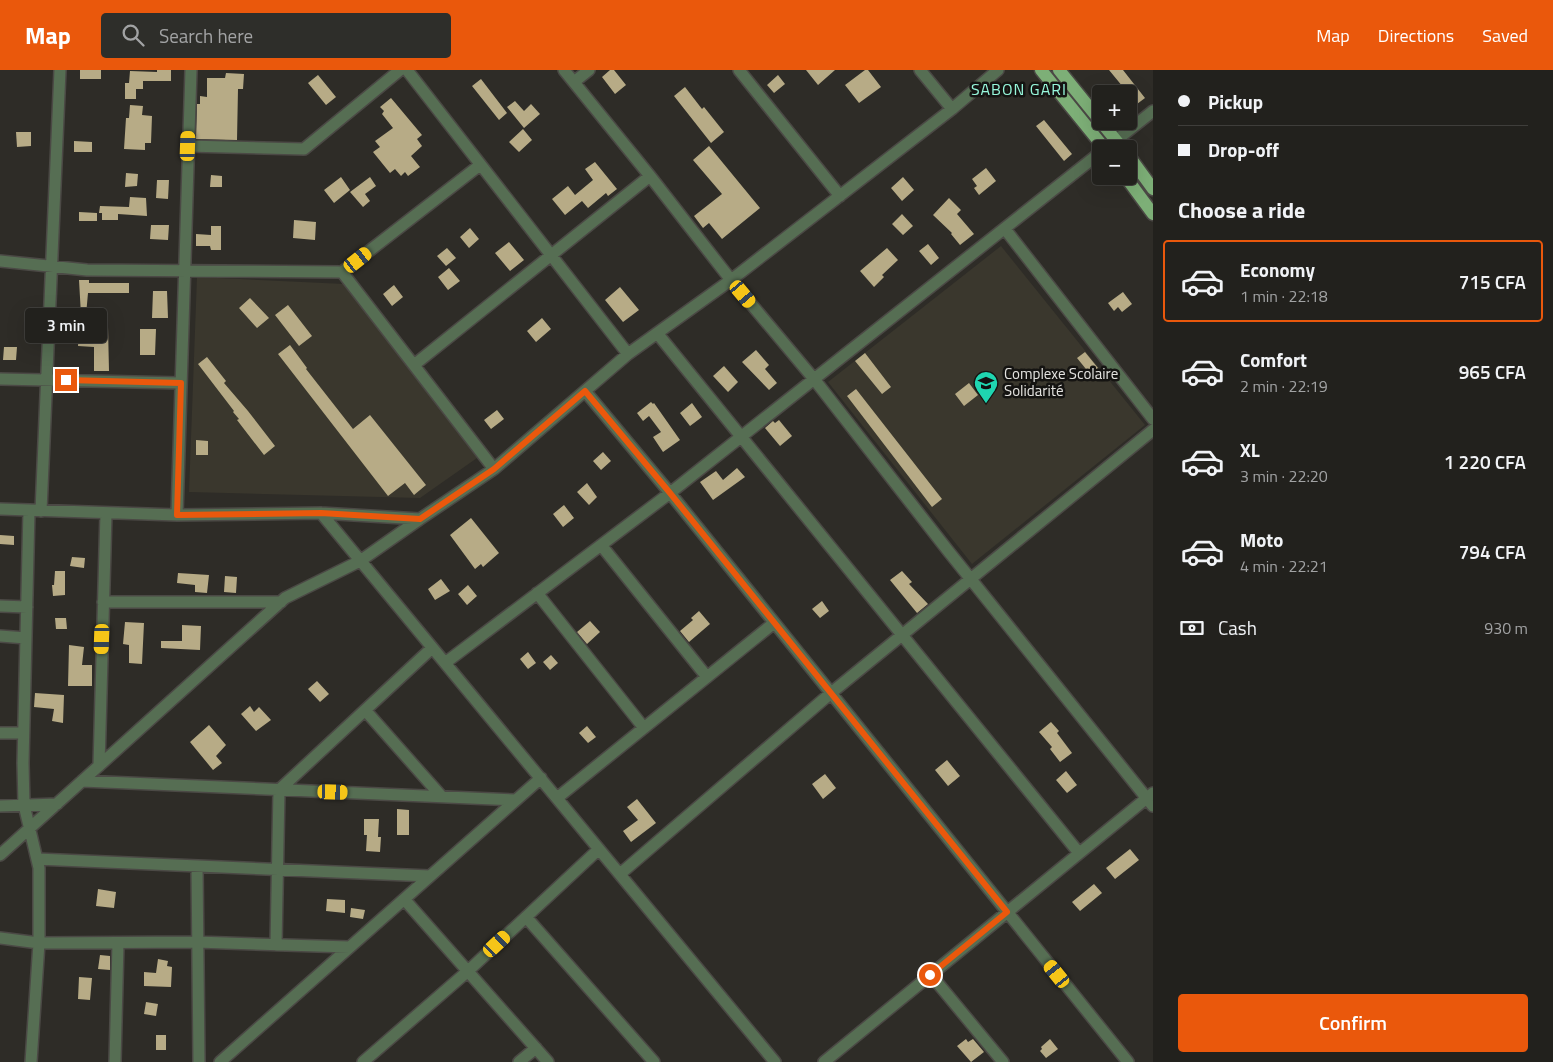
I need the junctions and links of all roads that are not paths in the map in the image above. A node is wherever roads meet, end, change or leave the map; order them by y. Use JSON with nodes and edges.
{"nodes":[{"id":1,"x":60,"y":70,"type":"edge"},
{"id":2,"x":191,"y":70,"type":"edge"},
{"id":3,"x":400,"y":70,"type":"edge"},
{"id":4,"x":407,"y":70,"type":"edge"},
{"id":5,"x":564,"y":70,"type":"edge"},
{"id":6,"x":589,"y":70,"type":"edge"},
{"id":7,"x":739,"y":70,"type":"edge"},
{"id":8,"x":920,"y":70,"type":"edge"},
{"id":9,"x":998,"y":70,"type":"edge"},
{"id":10,"x":1041,"y":70,"type":"edge"},
{"id":11,"x":1059,"y":70,"type":"edge"},
{"id":12,"x":574,"y":82,"type":"junction"},
{"id":13,"x":952,"y":109,"type":"junction"},
{"id":14,"x":1153,"y":111,"type":"edge"},
{"id":15,"x":1098,"y":140,"type":"edge"},
{"id":16,"x":1116,"y":140,"type":"edge"},
{"id":17,"x":1125,"y":140,"type":"edge"},
{"id":18,"x":188,"y":146,"type":"junction"},
{"id":19,"x":1092,"y":159,"type":"edge"},
{"id":20,"x":480,"y":165,"type":"junction"},
{"id":21,"x":1137,"y":167,"type":"edge"},
{"id":22,"x":650,"y":176,"type":"junction"},
{"id":23,"x":1132,"y":185,"type":"edge"},
{"id":24,"x":1153,"y":189,"type":"edge"},
{"id":25,"x":840,"y":196,"type":"junction"},
{"id":26,"x":1153,"y":214,"type":"edge"},
{"id":27,"x":1005,"y":229,"type":"junction"},
{"id":28,"x":552,"y":255,"type":"junction"},
{"id":29,"x":0,"y":261,"type":"edge"},
{"id":30,"x":51,"y":268,"type":"junction"},
{"id":31,"x":184,"y":270,"type":"junction"},
{"id":32,"x":342,"y":272,"type":"junction"},
{"id":33,"x":731,"y":280,"type":"junction"},
{"id":34,"x":657,"y":333,"type":"junction"},
{"id":35,"x":628,"y":354,"type":"junction"},
{"id":36,"x":414,"y":365,"type":"junction"},
{"id":37,"x":0,"y":379,"type":"edge"},
{"id":38,"x":814,"y":379,"type":"junction"},
{"id":39,"x":46,"y":380,"type":"junction"},
{"id":40,"x":181,"y":383,"type":"junction"},
{"id":41,"x":585,"y":391,"type":"junction"},
{"id":42,"x":1153,"y":420,"type":"edge"},
{"id":43,"x":1153,"y":430,"type":"edge"},
{"id":44,"x":741,"y":437,"type":"junction"},
{"id":45,"x":494,"y":469,"type":"junction"},
{"id":46,"x":670,"y":493,"type":"junction"},
{"id":47,"x":0,"y":509,"type":"edge"},
{"id":48,"x":35,"y":510,"type":"junction"},
{"id":49,"x":106,"y":513,"type":"junction"},
{"id":50,"x":321,"y":513,"type":"junction"},
{"id":51,"x":177,"y":515,"type":"junction"},
{"id":52,"x":420,"y":519,"type":"junction"},
{"id":53,"x":601,"y":545,"type":"junction"},
{"id":54,"x":360,"y":562,"type":"junction"},
{"id":55,"x":971,"y":579,"type":"junction"},
{"id":56,"x":537,"y":593,"type":"junction"},
{"id":57,"x":103,"y":602,"type":"junction"},
{"id":58,"x":281,"y":602,"type":"junction"},
{"id":59,"x":0,"y":606,"type":"edge"},
{"id":60,"x":26,"y":607,"type":"junction"},
{"id":61,"x":774,"y":623,"type":"junction"},
{"id":62,"x":902,"y":635,"type":"junction"},
{"id":63,"x":0,"y":636,"type":"edge"},
{"id":64,"x":26,"y":638,"type":"junction"},
{"id":65,"x":432,"y":648,"type":"junction"},
{"id":66,"x":445,"y":663,"type":"junction"},
{"id":67,"x":707,"y":677,"type":"junction"},
{"id":68,"x":831,"y":693,"type":"junction"},
{"id":69,"x":365,"y":710,"type":"junction"},
{"id":70,"x":644,"y":728,"type":"junction"},
{"id":71,"x":0,"y":733,"type":"edge"},
{"id":72,"x":23,"y":733,"type":"junction"},
{"id":73,"x":99,"y":766,"type":"junction"},
{"id":74,"x":541,"y":778,"type":"junction"},
{"id":75,"x":82,"y":781,"type":"junction"},
{"id":76,"x":278,"y":790,"type":"junction"},
{"id":77,"x":442,"y":797,"type":"junction"},
{"id":78,"x":557,"y":798,"type":"junction"},
{"id":79,"x":1151,"y":799,"type":"edge"},
{"id":80,"x":516,"y":800,"type":"junction"},
{"id":81,"x":56,"y":804,"type":"junction"},
{"id":82,"x":24,"y":805,"type":"junction"},
{"id":83,"x":0,"y":806,"type":"edge"},
{"id":84,"x":28,"y":830,"type":"junction"},
{"id":85,"x":599,"y":849,"type":"junction"},
{"id":86,"x":1079,"y":853,"type":"junction"},
{"id":87,"x":0,"y":855,"type":"edge"},
{"id":88,"x":37,"y":859,"type":"junction"},
{"id":89,"x":196,"y":866,"type":"junction"},
{"id":90,"x":278,"y":869,"type":"junction"},
{"id":91,"x":620,"y":874,"type":"junction"},
{"id":92,"x":430,"y":876,"type":"junction"},
{"id":93,"x":404,"y":899,"type":"junction"},
{"id":94,"x":1007,"y":912,"type":"junction"},
{"id":95,"x":526,"y":917,"type":"junction"},
{"id":96,"x":0,"y":938,"type":"edge"},
{"id":97,"x":39,"y":943,"type":"junction"},
{"id":98,"x":118,"y":943,"type":"junction"},
{"id":99,"x":198,"y":943,"type":"junction"},
{"id":100,"x":276,"y":945,"type":"junction"},
{"id":101,"x":349,"y":947,"type":"junction"},
{"id":102,"x":468,"y":971,"type":"junction"},
{"id":103,"x":930,"y":975,"type":"junction"},
{"id":104,"x":536,"y":1048,"type":"junction"},
{"id":105,"x":31,"y":1062,"type":"edge"},
{"id":106,"x":115,"y":1062,"type":"edge"},
{"id":107,"x":199,"y":1062,"type":"edge"},
{"id":108,"x":220,"y":1062,"type":"edge"},
{"id":109,"x":363,"y":1062,"type":"edge"},
{"id":110,"x":519,"y":1062,"type":"edge"},
{"id":111,"x":548,"y":1062,"type":"edge"},
{"id":112,"x":654,"y":1062,"type":"edge"},
{"id":113,"x":775,"y":1062,"type":"edge"},
{"id":114,"x":824,"y":1062,"type":"edge"},
{"id":115,"x":1003,"y":1062,"type":"edge"},
{"id":116,"x":1128,"y":1062,"type":"edge"}],
"edges":[{"from":1,"to":30,"type":"street"},
{"from":2,"to":18,"type":"street"},
{"from":3,"to":18,"type":"street"},
{"from":4,"to":20,"type":"street"},
{"from":5,"to":12,"type":"street"},
{"from":6,"to":12,"type":"street"},
{"from":7,"to":25,"type":"street"},
{"from":8,"to":13,"type":"street"},
{"from":9,"to":13,"type":"street"},
{"from":10,"to":15,"type":"main road"},
{"from":11,"to":16,"type":"main road"},
{"from":12,"to":22,"type":"street"},
{"from":13,"to":25,"type":"street"},
{"from":14,"to":17,"type":"street"},
{"from":18,"to":31,"type":"street"},
{"from":19,"to":27,"type":"street"},
{"from":20,"to":28,"type":"street"},
{"from":20,"to":32,"type":"street"},
{"from":21,"to":24,"type":"main road"},
{"from":22,"to":28,"type":"street"},
{"from":22,"to":33,"type":"street"},
{"from":23,"to":26,"type":"main road"},
{"from":25,"to":33,"type":"street"},
{"from":27,"to":38,"type":"street"},
{"from":27,"to":42,"type":"street"},
{"from":28,"to":35,"type":"street"},
{"from":28,"to":36,"type":"street"},
{"from":29,"to":30,"type":"street"},
{"from":30,"to":31,"type":"street"},
{"from":30,"to":39,"type":"street"},
{"from":31,"to":32,"type":"street"},
{"from":31,"to":40,"type":"street"},
{"from":32,"to":36,"type":"street"},
{"from":33,"to":34,"type":"street"},
{"from":33,"to":38,"type":"street"},
{"from":34,"to":35,"type":"street"},
{"from":34,"to":44,"type":"street"},
{"from":35,"to":41,"type":"street"},
{"from":36,"to":45,"type":"street"},
{"from":37,"to":39,"type":"street"},
{"from":38,"to":44,"type":"street"},
{"from":38,"to":55,"type":"street"},
{"from":39,"to":40,"type":"street"},
{"from":39,"to":48,"type":"street"},
{"from":40,"to":51,"type":"street"},
{"from":41,"to":45,"type":"street"},
{"from":41,"to":46,"type":"street"},
{"from":43,"to":55,"type":"street"},
{"from":44,"to":46,"type":"street"},
{"from":44,"to":62,"type":"street"},
{"from":45,"to":52,"type":"street"},
{"from":46,"to":53,"type":"street"},
{"from":46,"to":61,"type":"street"},
{"from":47,"to":48,"type":"street"},
{"from":48,"to":49,"type":"street"},
{"from":48,"to":60,"type":"street"},
{"from":49,"to":51,"type":"street"},
{"from":49,"to":57,"type":"street"},
{"from":50,"to":51,"type":"street"},
{"from":50,"to":52,"type":"street"},
{"from":50,"to":54,"type":"street"},
{"from":52,"to":54,"type":"street"},
{"from":53,"to":56,"type":"street"},
{"from":53,"to":67,"type":"street"},
{"from":54,"to":58,"type":"street"},
{"from":54,"to":65,"type":"street"},
{"from":55,"to":62,"type":"street"},
{"from":55,"to":79,"type":"street"},
{"from":56,"to":66,"type":"street"},
{"from":56,"to":70,"type":"street"},
{"from":57,"to":58,"type":"street"},
{"from":57,"to":73,"type":"street"},
{"from":58,"to":73,"type":"street"},
{"from":59,"to":60,"type":"street"},
{"from":60,"to":64,"type":"street"},
{"from":61,"to":67,"type":"street"},
{"from":61,"to":68,"type":"street"},
{"from":62,"to":68,"type":"street"},
{"from":62,"to":86,"type":"street"},
{"from":63,"to":64,"type":"street"},
{"from":64,"to":72,"type":"street"},
{"from":65,"to":66,"type":"street"},
{"from":65,"to":69,"type":"street"},
{"from":66,"to":74,"type":"street"},
{"from":67,"to":70,"type":"street"},
{"from":68,"to":91,"type":"street"},
{"from":68,"to":94,"type":"street"},
{"from":69,"to":76,"type":"street"},
{"from":69,"to":77,"type":"street"},
{"from":70,"to":78,"type":"street"},
{"from":71,"to":72,"type":"street"},
{"from":72,"to":82,"type":"street"},
{"from":73,"to":75,"type":"street"},
{"from":74,"to":78,"type":"street"},
{"from":74,"to":80,"type":"street"},
{"from":75,"to":76,"type":"street"},
{"from":75,"to":81,"type":"street"},
{"from":76,"to":77,"type":"street"},
{"from":76,"to":90,"type":"street"},
{"from":77,"to":80,"type":"street"},
{"from":78,"to":85,"type":"street"},
{"from":79,"to":86,"type":"street"},
{"from":80,"to":92,"type":"street"},
{"from":81,"to":82,"type":"street"},
{"from":81,"to":84,"type":"street"},
{"from":82,"to":83,"type":"street"},
{"from":82,"to":84,"type":"street"},
{"from":84,"to":87,"type":"street"},
{"from":84,"to":88,"type":"street"},
{"from":85,"to":91,"type":"street"},
{"from":85,"to":95,"type":"street"},
{"from":86,"to":94,"type":"street"},
{"from":88,"to":89,"type":"street"},
{"from":88,"to":97,"type":"street"},
{"from":89,"to":90,"type":"street"},
{"from":89,"to":99,"type":"street"},
{"from":90,"to":92,"type":"street"},
{"from":90,"to":100,"type":"street"},
{"from":91,"to":113,"type":"street"},
{"from":92,"to":93,"type":"street"},
{"from":93,"to":101,"type":"street"},
{"from":93,"to":102,"type":"street"},
{"from":94,"to":103,"type":"street"},
{"from":94,"to":116,"type":"street"},
{"from":95,"to":102,"type":"street"},
{"from":95,"to":112,"type":"street"},
{"from":96,"to":97,"type":"street"},
{"from":97,"to":98,"type":"street"},
{"from":97,"to":105,"type":"street"},
{"from":98,"to":99,"type":"street"},
{"from":98,"to":106,"type":"street"},
{"from":99,"to":100,"type":"street"},
{"from":99,"to":107,"type":"street"},
{"from":100,"to":101,"type":"street"},
{"from":101,"to":108,"type":"street"},
{"from":102,"to":104,"type":"street"},
{"from":102,"to":109,"type":"street"},
{"from":103,"to":114,"type":"street"},
{"from":103,"to":115,"type":"street"},
{"from":104,"to":110,"type":"street"},
{"from":104,"to":111,"type":"street"}]}
